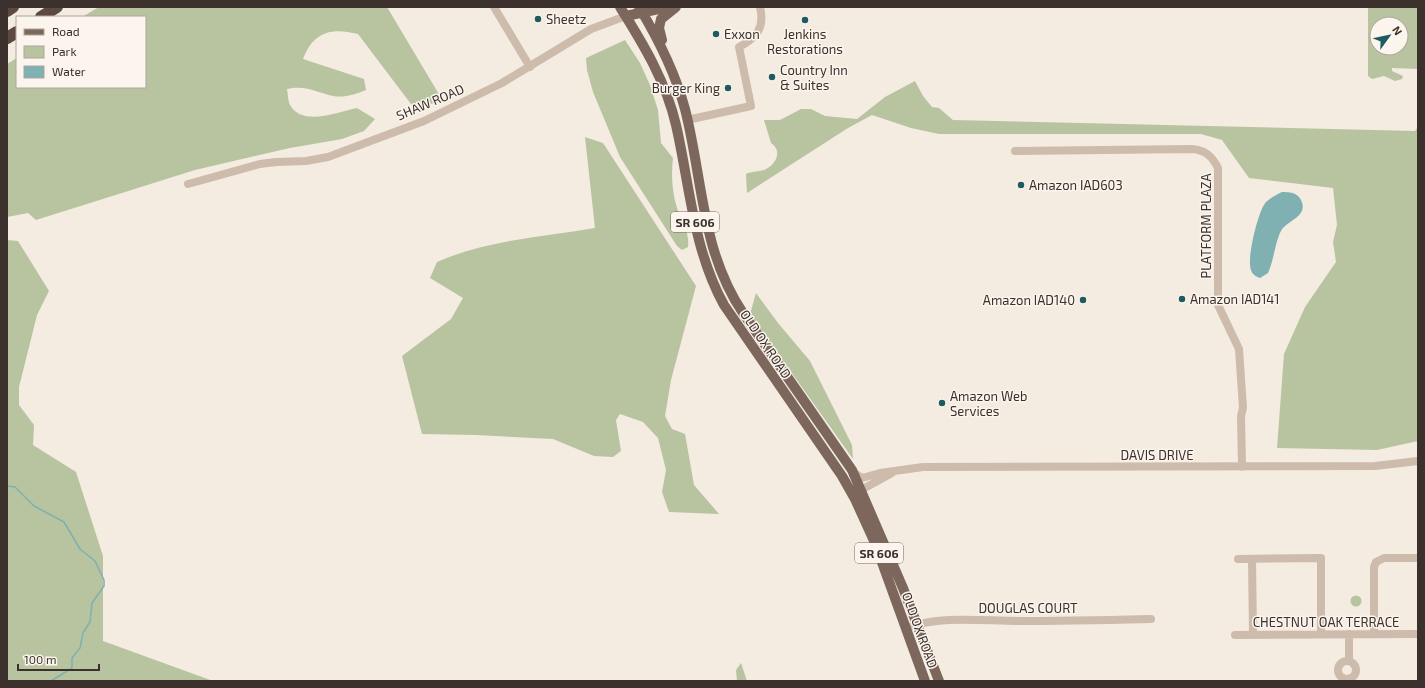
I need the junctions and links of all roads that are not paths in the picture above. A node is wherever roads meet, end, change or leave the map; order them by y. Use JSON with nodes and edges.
{"nodes":[{"id":1,"x":13,"y":7,"type":"edge"},
{"id":2,"x":57,"y":7,"type":"edge"},
{"id":3,"x":494,"y":7,"type":"edge"},
{"id":4,"x":633,"y":7,"type":"edge"},
{"id":5,"x":668,"y":7,"type":"edge"},
{"id":6,"x":676,"y":7,"type":"edge"},
{"id":7,"x":760,"y":7,"type":"edge"},
{"id":8,"x":641,"y":10,"type":"edge"},
{"id":9,"x":7,"y":11,"type":"edge"},
{"id":10,"x":623,"y":11,"type":"edge"},
{"id":11,"x":43,"y":16,"type":"edge"},
{"id":12,"x":665,"y":54,"type":"junction"},
{"id":13,"x":530,"y":67,"type":"junction"},
{"id":14,"x":687,"y":120,"type":"junction"},
{"id":15,"x":1015,"y":151,"type":"dead end"},
{"id":16,"x":188,"y":184,"type":"dead end"},
{"id":17,"x":1418,"y":461,"type":"edge"},
{"id":18,"x":1242,"y":467,"type":"junction"},
{"id":19,"x":896,"y":470,"type":"junction"},
{"id":20,"x":853,"y":472,"type":"junction"},
{"id":21,"x":845,"y":481,"type":"junction"},
{"id":22,"x":861,"y":490,"type":"junction"},
{"id":23,"x":1238,"y":558,"type":"dead end"},
{"id":24,"x":1418,"y":558,"type":"edge"},
{"id":25,"x":1252,"y":559,"type":"junction"},
{"id":26,"x":1151,"y":619,"type":"dead end"},
{"id":27,"x":917,"y":624,"type":"junction"},
{"id":28,"x":906,"y":628,"type":"junction"},
{"id":29,"x":1321,"y":634,"type":"junction"},
{"id":30,"x":1347,"y":634,"type":"junction"},
{"id":31,"x":1374,"y":634,"type":"junction"},
{"id":32,"x":1418,"y":634,"type":"edge"},
{"id":33,"x":1235,"y":635,"type":"dead end"},
{"id":34,"x":1253,"y":635,"type":"junction"},
{"id":35,"x":1347,"y":661,"type":"junction"},
{"id":36,"x":1342,"y":679,"type":"edge"},
{"id":37,"x":1353,"y":679,"type":"edge"},
{"id":38,"x":925,"y":681,"type":"edge"},
{"id":39,"x":938,"y":681,"type":"edge"}],
"edges":[{"from":1,"to":9,"type":"highway"},
{"from":2,"to":11,"type":"highway"},
{"from":3,"to":13,"type":"street"},
{"from":4,"to":8,"type":"main road"},
{"from":5,"to":8,"type":"main road","name":"SHAW ROAD"},
{"from":6,"to":12,"type":"main road"},
{"from":7,"to":14,"type":"street"},
{"from":8,"to":10,"type":"main road","name":"SHAW ROAD"},
{"from":8,"to":12,"type":"main road","name":"OLD OX ROAD","number":"SR 606"},
{"from":10,"to":13,"type":"street","name":"SHAW ROAD"},
{"from":10,"to":21,"type":"main road","name":"OLD OX ROAD","number":"SR 606"},
{"from":12,"to":14,"type":"main road","name":"OLD OX ROAD","number":"SR 606"},
{"from":13,"to":16,"type":"street","name":"SHAW ROAD"},
{"from":14,"to":20,"type":"main road","name":"OLD OX ROAD","number":"SR 606"},
{"from":15,"to":18,"type":"street","name":"PLATFORM PLAZA"},
{"from":17,"to":18,"type":"street","name":"DAVIS DRIVE"},
{"from":18,"to":19,"type":"street","name":"DAVIS DRIVE"},
{"from":19,"to":20,"type":"street","name":"DAVIS DRIVE"},
{"from":19,"to":22,"type":"street","name":"DAVIS DRIVE"},
{"from":20,"to":22,"type":"main road","name":"OLD OX ROAD","number":"SR 606"},
{"from":21,"to":22,"type":"main road"},
{"from":21,"to":28,"type":"main road","name":"OLD OX ROAD","number":"SR 606"},
{"from":22,"to":27,"type":"main road","name":"OLD OX ROAD","number":"SR 606"},
{"from":23,"to":25,"type":"street"},
{"from":24,"to":31,"type":"street"},
{"from":25,"to":29,"type":"street"},
{"from":25,"to":34,"type":"street"},
{"from":26,"to":27,"type":"street","name":"DOUGLAS COURT"},
{"from":27,"to":28,"type":"street","name":"DOUGLAS COURT"},
{"from":27,"to":39,"type":"main road","name":"OLD OX ROAD","number":"SR 606"},
{"from":28,"to":38,"type":"main road","name":"OLD OX ROAD","number":"SR 606"},
{"from":29,"to":30,"type":"street","name":"CHESTNUT OAK TERRACE"},
{"from":29,"to":34,"type":"street","name":"CHESTNUT OAK TERRACE"},
{"from":30,"to":31,"type":"street","name":"CHESTNUT OAK TERRACE"},
{"from":30,"to":35,"type":"street"},
{"from":31,"to":32,"type":"street","name":"CHESTNUT OAK TERRACE"},
{"from":33,"to":34,"type":"street","name":"CHESTNUT OAK TERRACE"},
{"from":35,"to":36,"type":"street"},
{"from":35,"to":37,"type":"street"},
{"from":36,"to":37,"type":"street"}]}
